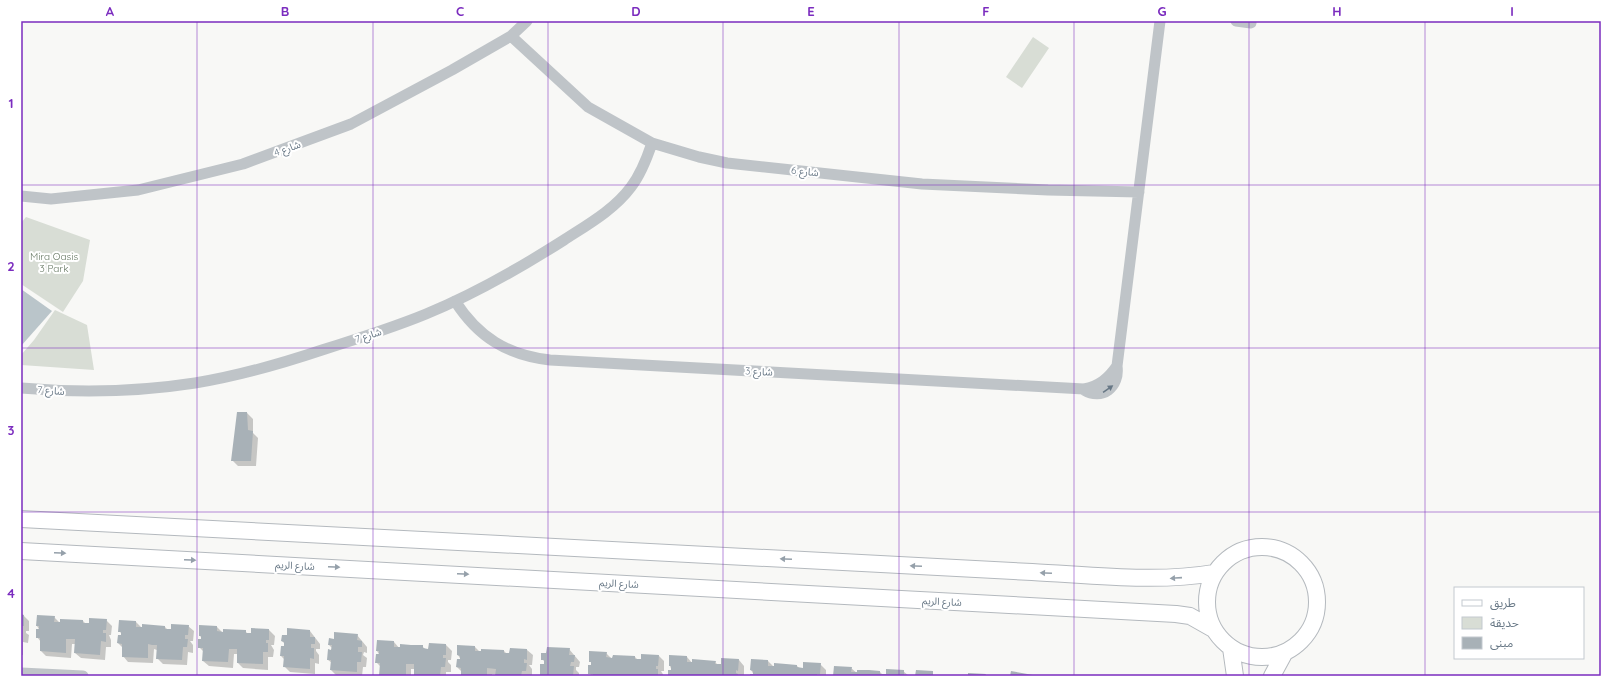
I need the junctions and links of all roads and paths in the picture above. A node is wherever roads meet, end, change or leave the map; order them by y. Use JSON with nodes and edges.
{"nodes":[{"id":1,"x":527,"y":21,"type":"edge"},
{"id":2,"x":1160,"y":21,"type":"edge"},
{"id":3,"x":1236,"y":21,"type":"edge"},
{"id":4,"x":1251,"y":23,"type":"dead end"},
{"id":5,"x":511,"y":36,"type":"junction"},
{"id":6,"x":652,"y":142,"type":"junction"},
{"id":7,"x":1139,"y":192,"type":"junction"},
{"id":8,"x":21,"y":196,"type":"edge"},
{"id":9,"x":455,"y":301,"type":"junction"},
{"id":10,"x":21,"y":388,"type":"edge"},
{"id":11,"x":21,"y":519,"type":"edge"},
{"id":12,"x":21,"y":551,"type":"edge"},
{"id":13,"x":1214,"y":572,"type":"junction"},
{"id":14,"x":1213,"y":628,"type":"junction"},
{"id":15,"x":1231,"y":648,"type":"junction"},
{"id":16,"x":1284,"y":652,"type":"junction"},
{"id":17,"x":21,"y":672,"type":"edge"},
{"id":18,"x":84,"y":676,"type":"edge"},
{"id":19,"x":1235,"y":676,"type":"edge"},
{"id":20,"x":1272,"y":676,"type":"edge"}],
"edges":[{"from":1,"to":5,"type":"street","name":"شارع 4"},
{"from":2,"to":7,"type":"street"},
{"from":3,"to":4,"type":"street"},
{"from":5,"to":6,"type":"street","name":"شارع 6"},
{"from":5,"to":8,"type":"street","name":"شارع 4"},
{"from":6,"to":7,"type":"street","name":"شارع 6"},
{"from":6,"to":9,"type":"street","name":"شارع 7"},
{"from":7,"to":9,"type":"street","name":"شارع 3"},
{"from":9,"to":10,"type":"street","name":"شارع 7"},
{"from":13,"to":11,"type":"street","one_way":true},
{"from":12,"to":14,"type":"street","name":"شارع الريم","one_way":true},
{"from":13,"to":14,"type":"street"},
{"from":13,"to":16,"type":"street"},
{"from":14,"to":15,"type":"street"},
{"from":15,"to":16,"type":"street"},
{"from":15,"to":19,"type":"street"},
{"from":16,"to":20,"type":"street"},
{"from":17,"to":18,"type":"street"}]}
